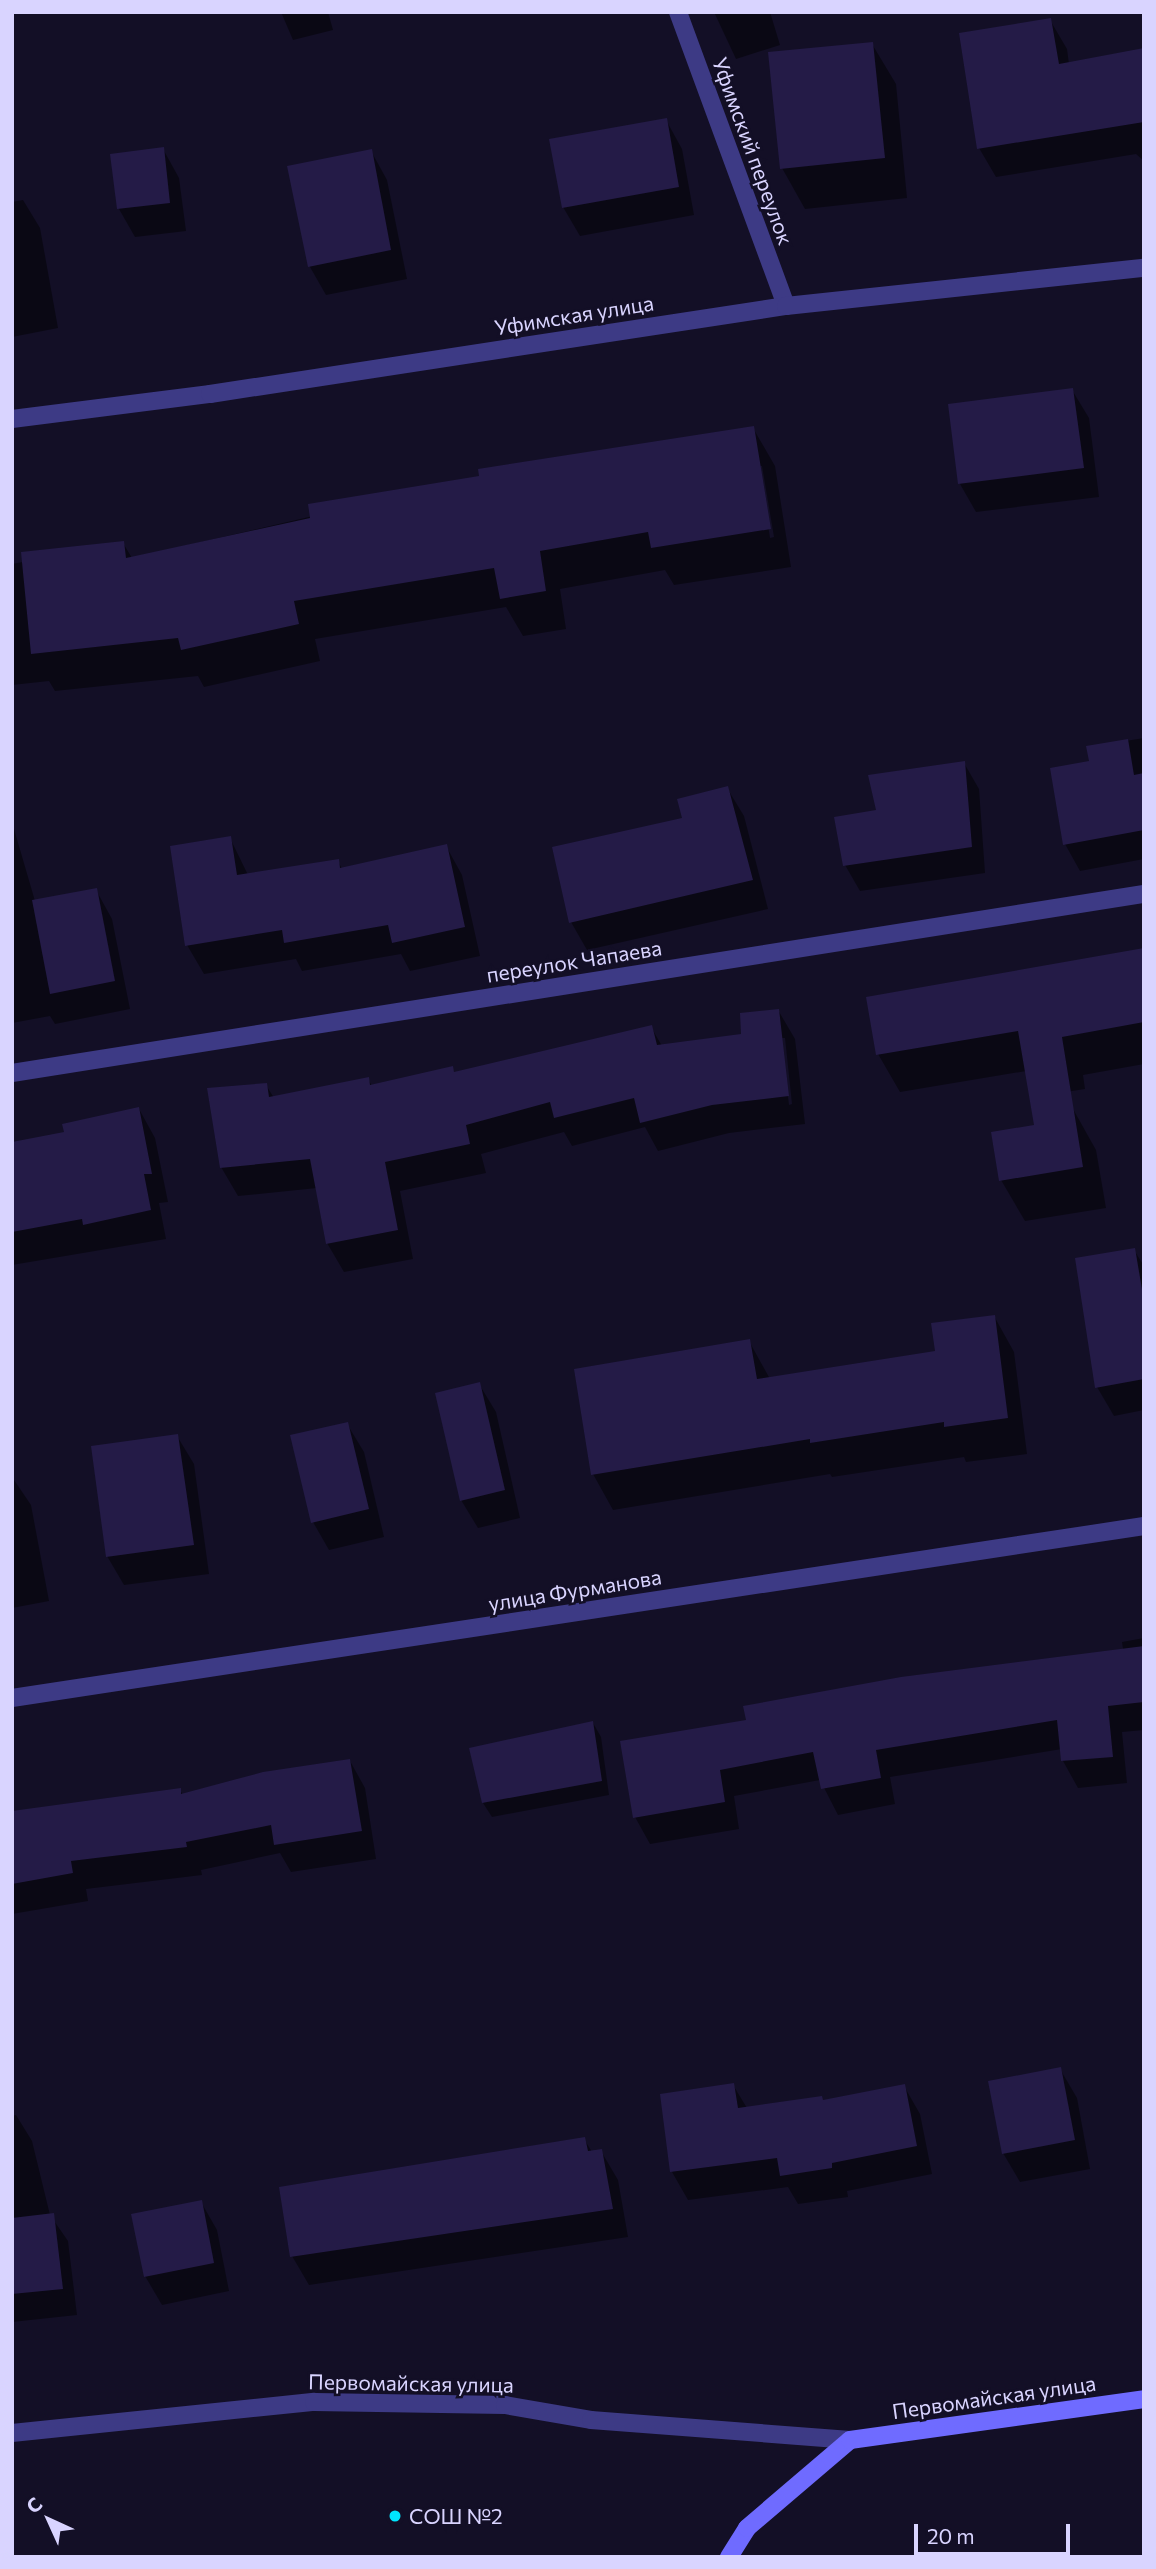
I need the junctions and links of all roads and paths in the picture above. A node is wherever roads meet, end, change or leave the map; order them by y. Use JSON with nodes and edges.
{"nodes":[{"id":1,"x":678,"y":12,"type":"edge"},
{"id":2,"x":1144,"y":268,"type":"edge"},
{"id":3,"x":786,"y":306,"type":"junction"},
{"id":4,"x":12,"y":419,"type":"edge"},
{"id":5,"x":1144,"y":894,"type":"edge"},
{"id":6,"x":12,"y":1073,"type":"edge"},
{"id":7,"x":1144,"y":1526,"type":"edge"},
{"id":8,"x":12,"y":1698,"type":"edge"},
{"id":9,"x":1144,"y":2399,"type":"edge"},
{"id":10,"x":12,"y":2433,"type":"edge"},
{"id":11,"x":850,"y":2440,"type":"junction"},
{"id":12,"x":729,"y":2557,"type":"edge"}],
"edges":[{"from":1,"to":3,"type":"street","name":"Уфимский переулок"},
{"from":2,"to":3,"type":"street","name":"Уфимская улица"},
{"from":3,"to":4,"type":"street","name":"Уфимская улица"},
{"from":5,"to":6,"type":"street","name":"переулок Чапаева"},
{"from":7,"to":8,"type":"street","name":"улица Фурманова"},
{"from":9,"to":11,"type":"main road","name":"Первомайская улица"},
{"from":10,"to":11,"type":"street","name":"Первомайская улица"},
{"from":11,"to":12,"type":"main road"}]}
